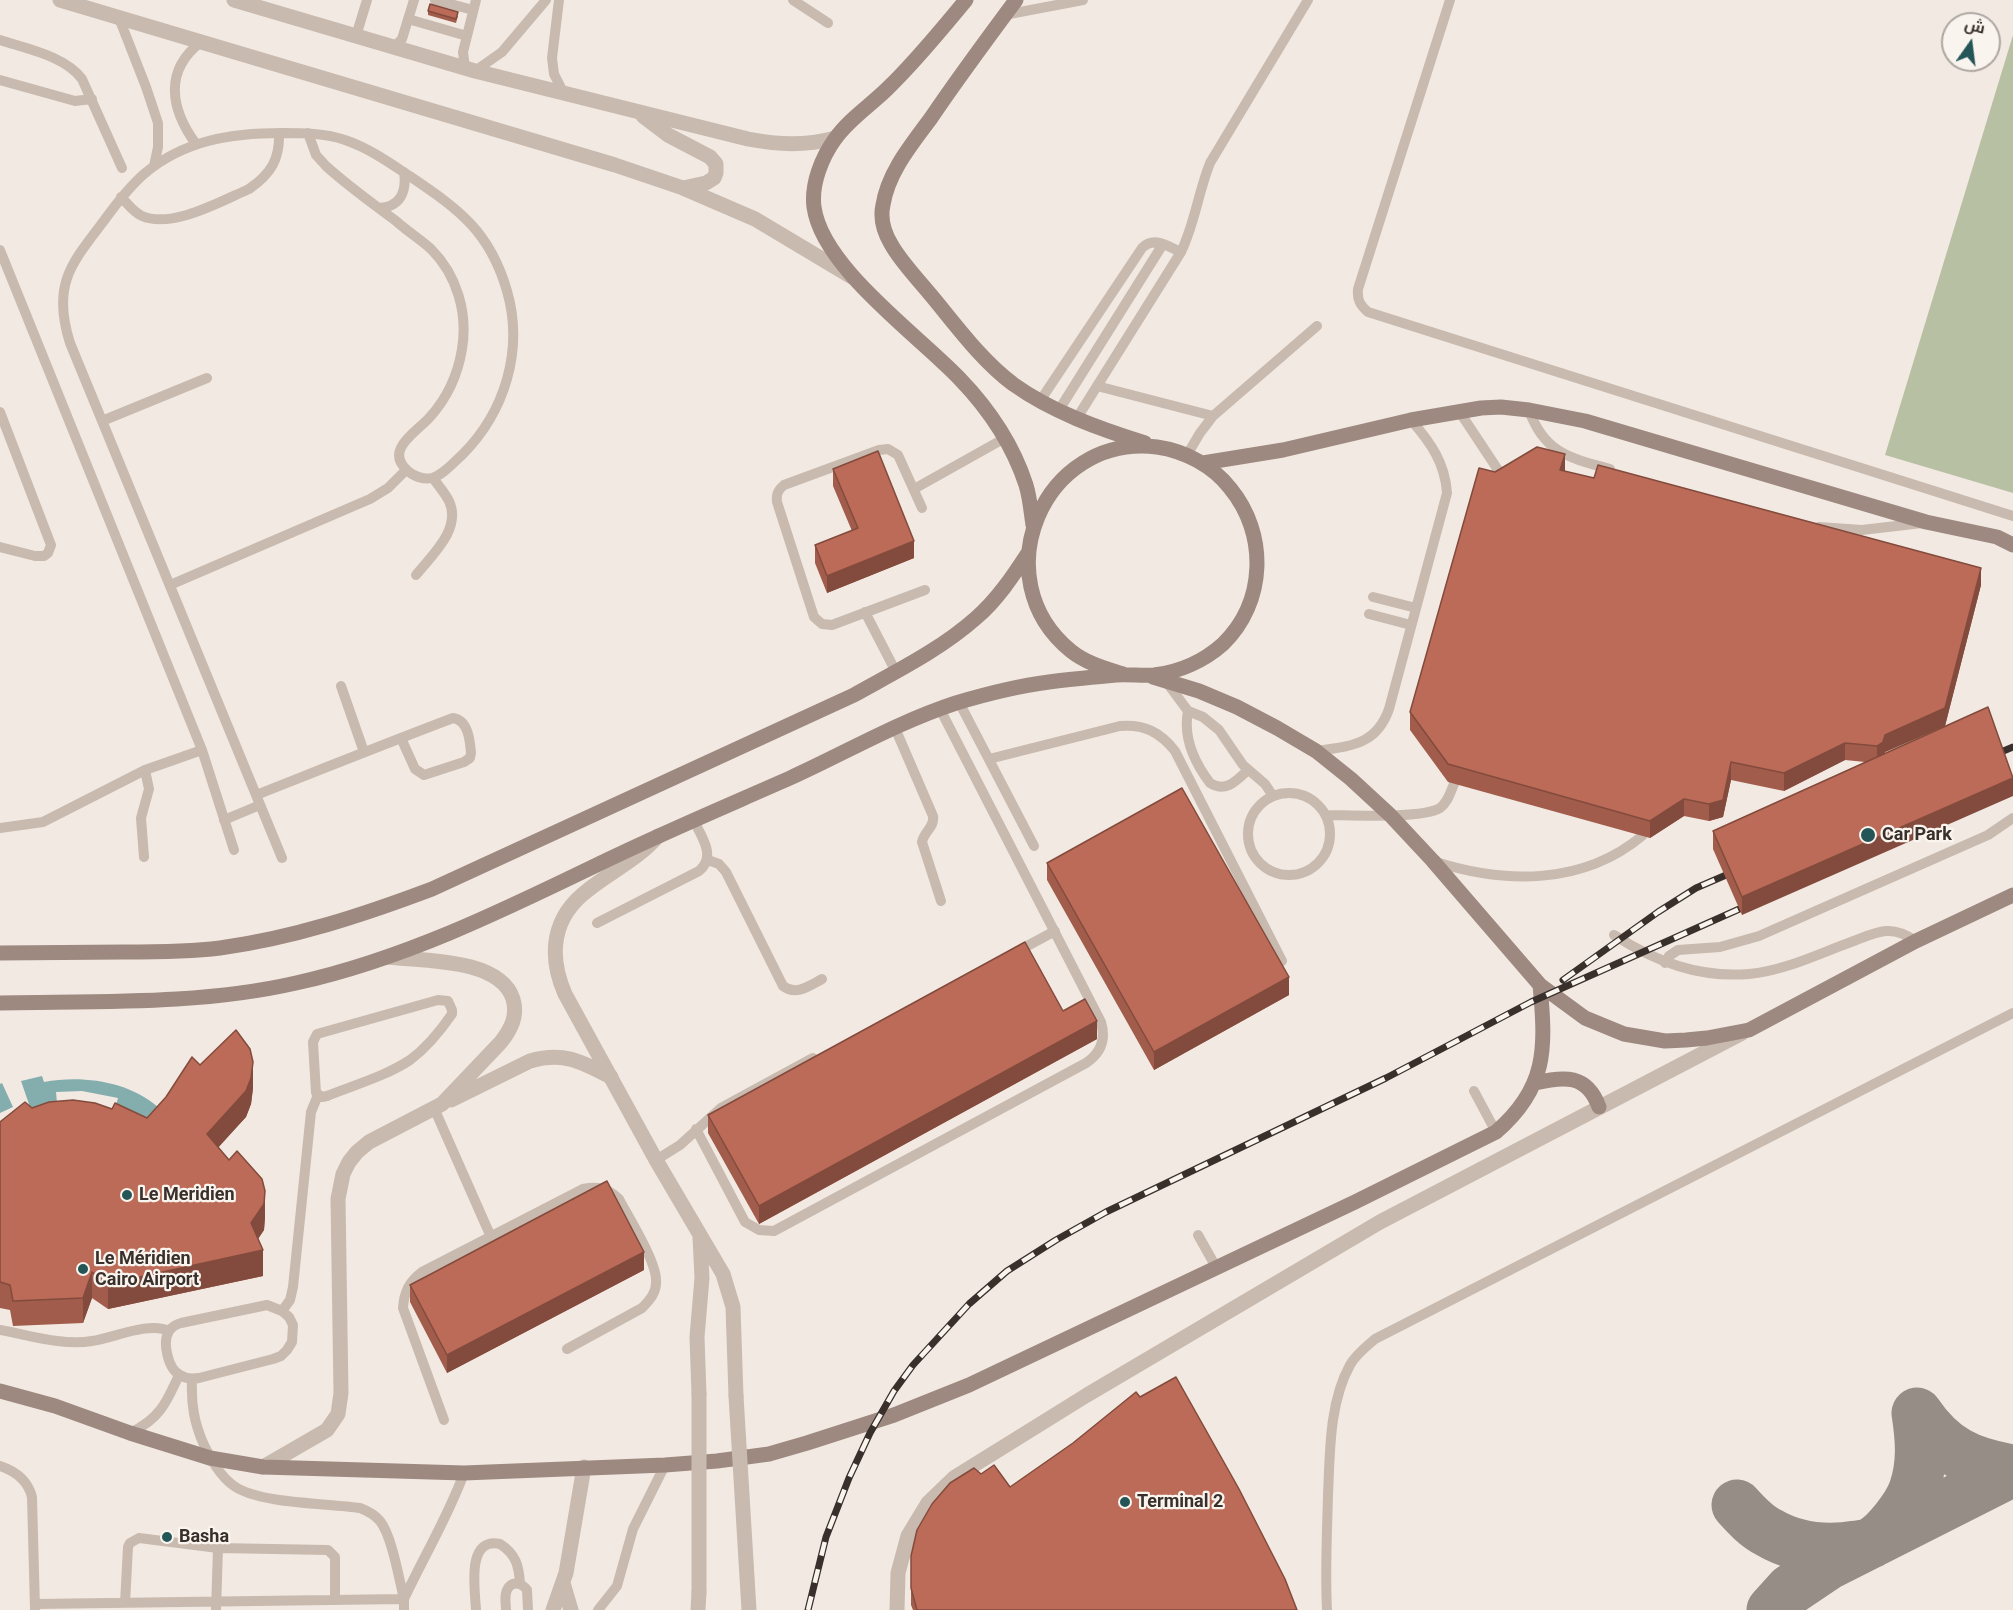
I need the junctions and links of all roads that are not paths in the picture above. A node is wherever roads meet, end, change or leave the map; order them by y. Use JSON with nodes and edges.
{"nodes":[{"id":1,"x":60,"y":0,"type":"edge"},
{"id":2,"x":367,"y":0,"type":"edge"},
{"id":3,"x":414,"y":0,"type":"edge"},
{"id":4,"x":435,"y":0,"type":"edge"},
{"id":5,"x":546,"y":0,"type":"edge"},
{"id":6,"x":559,"y":0,"type":"edge"},
{"id":7,"x":793,"y":0,"type":"edge"},
{"id":8,"x":966,"y":0,"type":"edge"},
{"id":9,"x":1016,"y":0,"type":"edge"},
{"id":10,"x":1083,"y":0,"type":"edge"},
{"id":11,"x":1308,"y":0,"type":"edge"},
{"id":12,"x":1450,"y":0,"type":"edge"},
{"id":13,"x":239,"y":1,"type":"edge"},
{"id":14,"x":475,"y":5,"type":"edge"},
{"id":15,"x":1004,"y":15,"type":"junction"},
{"id":16,"x":119,"y":18,"type":"junction"},
{"id":17,"x":408,"y":19,"type":"junction"},
{"id":18,"x":828,"y":23,"type":"dead end"},
{"id":19,"x":356,"y":36,"type":"junction"},
{"id":20,"x":467,"y":36,"type":"junction"},
{"id":21,"x":0,"y":40,"type":"edge"},
{"id":22,"x":201,"y":42,"type":"junction"},
{"id":23,"x":394,"y":47,"type":"junction"},
{"id":24,"x":470,"y":70,"type":"junction"},
{"id":25,"x":0,"y":80,"type":"edge"},
{"id":26,"x":564,"y":94,"type":"junction"},
{"id":27,"x":92,"y":99,"type":"junction"},
{"id":28,"x":639,"y":113,"type":"junction"},
{"id":29,"x":279,"y":133,"type":"junction"},
{"id":30,"x":308,"y":133,"type":"junction"},
{"id":31,"x":836,"y":138,"type":"junction"},
{"id":32,"x":196,"y":144,"type":"junction"},
{"id":33,"x":154,"y":166,"type":"junction"},
{"id":34,"x":122,"y":168,"type":"dead end"},
{"id":35,"x":404,"y":172,"type":"junction"},
{"id":36,"x":683,"y":188,"type":"junction"},
{"id":37,"x":121,"y":197,"type":"junction"},
{"id":38,"x":379,"y":208,"type":"junction"},
{"id":39,"x":1163,"y":244,"type":"junction"},
{"id":40,"x":0,"y":250,"type":"edge"},
{"id":41,"x":1181,"y":252,"type":"junction"},
{"id":42,"x":852,"y":277,"type":"junction"},
{"id":43,"x":1317,"y":326,"type":"dead end"},
{"id":44,"x":207,"y":378,"type":"dead end"},
{"id":45,"x":1097,"y":386,"type":"junction"},
{"id":46,"x":1040,"y":401,"type":"junction"},
{"id":47,"x":1059,"y":410,"type":"junction"},
{"id":48,"x":1529,"y":410,"type":"junction"},
{"id":49,"x":1459,"y":411,"type":"junction"},
{"id":50,"x":0,"y":412,"type":"edge"},
{"id":51,"x":1213,"y":416,"type":"junction"},
{"id":52,"x":1077,"y":418,"type":"junction"},
{"id":53,"x":1411,"y":420,"type":"junction"},
{"id":54,"x":102,"y":421,"type":"junction"},
{"id":55,"x":1005,"y":438,"type":"junction"},
{"id":56,"x":1156,"y":447,"type":"junction"},
{"id":57,"x":1187,"y":455,"type":"junction"},
{"id":58,"x":1203,"y":463,"type":"junction"},
{"id":59,"x":406,"y":470,"type":"junction"},
{"id":60,"x":1616,"y":471,"type":"edge"},
{"id":61,"x":433,"y":478,"type":"junction"},
{"id":62,"x":1507,"y":483,"type":"edge"},
{"id":63,"x":914,"y":489,"type":"junction"},
{"id":64,"x":922,"y":508,"type":"dead end"},
{"id":65,"x":2013,"y":516,"type":"edge"},
{"id":66,"x":1926,"y":522,"type":"junction"},
{"id":67,"x":1033,"y":525,"type":"junction"},
{"id":68,"x":1809,"y":525,"type":"edge"},
{"id":69,"x":2013,"y":545,"type":"edge"},
{"id":70,"x":0,"y":547,"type":"edge"},
{"id":71,"x":1028,"y":553,"type":"junction"},
{"id":72,"x":416,"y":575,"type":"dead end"},
{"id":73,"x":170,"y":585,"type":"junction"},
{"id":74,"x":925,"y":590,"type":"dead end"},
{"id":75,"x":1373,"y":597,"type":"dead end"},
{"id":76,"x":1416,"y":608,"type":"junction"},
{"id":77,"x":864,"y":612,"type":"junction"},
{"id":78,"x":1369,"y":614,"type":"dead end"},
{"id":79,"x":1411,"y":625,"type":"junction"},
{"id":80,"x":896,"y":672,"type":"junction"},
{"id":81,"x":1123,"y":674,"type":"junction"},
{"id":82,"x":1158,"y":678,"type":"junction"},
{"id":83,"x":341,"y":686,"type":"dead end"},
{"id":84,"x":959,"y":702,"type":"junction"},
{"id":85,"x":940,"y":709,"type":"junction"},
{"id":86,"x":1188,"y":711,"type":"junction"},
{"id":87,"x":895,"y":728,"type":"junction"},
{"id":88,"x":401,"y":738,"type":"junction"},
{"id":89,"x":202,"y":750,"type":"junction"},
{"id":90,"x":1316,"y":751,"type":"junction"},
{"id":91,"x":364,"y":752,"type":"junction"},
{"id":92,"x":989,"y":759,"type":"junction"},
{"id":93,"x":145,"y":770,"type":"junction"},
{"id":94,"x":1248,"y":770,"type":"junction"},
{"id":95,"x":1454,"y":784,"type":"edge"},
{"id":96,"x":1273,"y":796,"type":"junction"},
{"id":97,"x":258,"y":800,"type":"junction"},
{"id":98,"x":1326,"y":815,"type":"junction"},
{"id":99,"x":1390,"y":815,"type":"junction"},
{"id":100,"x":2013,"y":818,"type":"edge"},
{"id":101,"x":693,"y":819,"type":"junction"},
{"id":102,"x":224,"y":820,"type":"junction"},
{"id":103,"x":0,"y":828,"type":"edge"},
{"id":104,"x":658,"y":836,"type":"junction"},
{"id":105,"x":1641,"y":836,"type":"edge"},
{"id":106,"x":1034,"y":846,"type":"dead end"},
{"id":107,"x":234,"y":850,"type":"dead end"},
{"id":108,"x":144,"y":857,"type":"dead end"},
{"id":109,"x":282,"y":858,"type":"dead end"},
{"id":110,"x":708,"y":860,"type":"junction"},
{"id":111,"x":1433,"y":861,"type":"junction"},
{"id":112,"x":2013,"y":885,"type":"edge"},
{"id":113,"x":2013,"y":895,"type":"edge"},
{"id":114,"x":941,"y":901,"type":"dead end"},
{"id":115,"x":1996,"y":903,"type":"junction"},
{"id":116,"x":597,"y":923,"type":"dead end"},
{"id":117,"x":1055,"y":931,"type":"junction"},
{"id":118,"x":1614,"y":935,"type":"dead end"},
{"id":119,"x":1916,"y":941,"type":"junction"},
{"id":120,"x":0,"y":953,"type":"edge"},
{"id":121,"x":387,"y":957,"type":"junction"},
{"id":122,"x":1004,"y":958,"type":"edge"},
{"id":123,"x":1282,"y":961,"type":"edge"},
{"id":124,"x":1665,"y":963,"type":"junction"},
{"id":125,"x":822,"y":980,"type":"dead end"},
{"id":126,"x":1540,"y":985,"type":"junction"},
{"id":127,"x":0,"y":1003,"type":"edge"},
{"id":128,"x":2013,"y":1013,"type":"edge"},
{"id":129,"x":1749,"y":1030,"type":"junction"},
{"id":130,"x":828,"y":1051,"type":"edge"},
{"id":131,"x":611,"y":1077,"type":"junction"},
{"id":132,"x":1535,"y":1083,"type":"junction"},
{"id":133,"x":1474,"y":1091,"type":"dead end"},
{"id":134,"x":318,"y":1095,"type":"junction"},
{"id":135,"x":438,"y":1106,"type":"junction"},
{"id":136,"x":1599,"y":1107,"type":"junction"},
{"id":137,"x":696,"y":1129,"type":"junction"},
{"id":138,"x":1496,"y":1132,"type":"junction"},
{"id":139,"x":656,"y":1160,"type":"junction"},
{"id":140,"x":1198,"y":1235,"type":"dead end"},
{"id":141,"x":491,"y":1236,"type":"junction"},
{"id":142,"x":700,"y":1237,"type":"junction"},
{"id":143,"x":1216,"y":1267,"type":"junction"},
{"id":144,"x":282,"y":1311,"type":"junction"},
{"id":145,"x":0,"y":1330,"type":"edge"},
{"id":146,"x":169,"y":1331,"type":"junction"},
{"id":147,"x":567,"y":1349,"type":"dead end"},
{"id":148,"x":179,"y":1375,"type":"junction"},
{"id":149,"x":192,"y":1379,"type":"junction"},
{"id":150,"x":0,"y":1390,"type":"edge"},
{"id":151,"x":444,"y":1420,"type":"dead end"},
{"id":152,"x":130,"y":1433,"type":"junction"},
{"id":153,"x":210,"y":1458,"type":"junction"},
{"id":154,"x":665,"y":1465,"type":"junction"},
{"id":155,"x":0,"y":1466,"type":"edge"},
{"id":156,"x":263,"y":1467,"type":"junction"},
{"id":157,"x":584,"y":1467,"type":"junction"},
{"id":158,"x":464,"y":1473,"type":"junction"},
{"id":159,"x":218,"y":1548,"type":"junction"},
{"id":160,"x":562,"y":1583,"type":"junction"},
{"id":161,"x":520,"y":1584,"type":"junction"},
{"id":162,"x":335,"y":1600,"type":"junction"},
{"id":163,"x":124,"y":1603,"type":"junction"},
{"id":164,"x":404,"y":1604,"type":"edge"},
{"id":165,"x":216,"y":1606,"type":"edge"},
{"id":166,"x":35,"y":1607,"type":"edge"},
{"id":167,"x":476,"y":1610,"type":"edge"},
{"id":168,"x":506,"y":1610,"type":"edge"},
{"id":169,"x":528,"y":1610,"type":"edge"},
{"id":170,"x":553,"y":1610,"type":"edge"},
{"id":171,"x":571,"y":1610,"type":"edge"},
{"id":172,"x":598,"y":1610,"type":"edge"},
{"id":173,"x":698,"y":1610,"type":"edge"},
{"id":174,"x":749,"y":1610,"type":"edge"},
{"id":175,"x":897,"y":1610,"type":"edge"},
{"id":176,"x":1327,"y":1610,"type":"edge"}],
"edges":[{"from":1,"to":16,"type":"street"},
{"from":2,"to":19,"type":"lane"},
{"from":3,"to":17,"type":"lane"},
{"from":4,"to":14,"type":"lane"},
{"from":5,"to":24,"type":"lane"},
{"from":6,"to":26,"type":"lane"},
{"from":7,"to":18,"type":"lane"},
{"from":8,"to":31,"type":"main road"},
{"from":9,"to":15,"type":"main road"},
{"from":10,"to":15,"type":"lane"},
{"from":11,"to":41,"type":"lane"},
{"from":12,"to":65,"type":"lane"},
{"from":13,"to":19,"type":"street"},
{"from":14,"to":20,"type":"lane"},
{"from":15,"to":46,"type":"main road"},
{"from":16,"to":22,"type":"street"},
{"from":16,"to":33,"type":"lane"},
{"from":17,"to":20,"type":"lane"},
{"from":17,"to":23,"type":"lane"},
{"from":19,"to":23,"type":"street"},
{"from":20,"to":24,"type":"lane"},
{"from":21,"to":27,"type":"lane"},
{"from":22,"to":32,"type":"lane"},
{"from":22,"to":36,"type":"street"},
{"from":23,"to":24,"type":"street"},
{"from":24,"to":26,"type":"street"},
{"from":25,"to":27,"type":"lane"},
{"from":26,"to":28,"type":"street"},
{"from":27,"to":34,"type":"lane"},
{"from":28,"to":31,"type":"street"},
{"from":28,"to":36,"type":"street"},
{"from":29,"to":30,"type":"lane"},
{"from":29,"to":32,"type":"lane"},
{"from":29,"to":37,"type":"lane"},
{"from":30,"to":35,"type":"lane"},
{"from":30,"to":38,"type":"lane"},
{"from":31,"to":42,"type":"main road"},
{"from":32,"to":33,"type":"lane"},
{"from":33,"to":37,"type":"lane"},
{"from":35,"to":38,"type":"lane"},
{"from":35,"to":61,"type":"lane"},
{"from":36,"to":42,"type":"street"},
{"from":37,"to":54,"type":"lane"},
{"from":38,"to":59,"type":"lane"},
{"from":39,"to":41,"type":"lane"},
{"from":39,"to":46,"type":"lane"},
{"from":39,"to":47,"type":"lane"},
{"from":40,"to":89,"type":"lane"},
{"from":41,"to":45,"type":"lane"},
{"from":42,"to":55,"type":"main road"},
{"from":43,"to":51,"type":"lane"},
{"from":44,"to":54,"type":"lane"},
{"from":45,"to":51,"type":"lane"},
{"from":45,"to":52,"type":"lane"},
{"from":46,"to":47,"type":"main road"},
{"from":47,"to":52,"type":"main road"},
{"from":48,"to":49,"type":"main road"},
{"from":48,"to":60,"type":"lane"},
{"from":48,"to":66,"type":"main road"},
{"from":49,"to":53,"type":"main road"},
{"from":49,"to":62,"type":"lane"},
{"from":50,"to":70,"type":"lane"},
{"from":51,"to":57,"type":"lane"},
{"from":52,"to":56,"type":"main road"},
{"from":53,"to":58,"type":"main road"},
{"from":53,"to":76,"type":"lane"},
{"from":54,"to":73,"type":"lane"},
{"from":55,"to":63,"type":"lane"},
{"from":55,"to":67,"type":"main road"},
{"from":56,"to":57,"type":"main road"},
{"from":56,"to":67,"type":"main road"},
{"from":57,"to":58,"type":"main road"},
{"from":58,"to":82,"type":"main road"},
{"from":59,"to":61,"type":"lane"},
{"from":59,"to":73,"type":"lane"},
{"from":61,"to":72,"type":"lane"},
{"from":63,"to":64,"type":"lane"},
{"from":63,"to":77,"type":"lane"},
{"from":66,"to":68,"type":"lane"},
{"from":66,"to":69,"type":"main road"},
{"from":67,"to":71,"type":"main road"},
{"from":71,"to":80,"type":"main road"},
{"from":71,"to":81,"type":"main road"},
{"from":73,"to":97,"type":"lane"},
{"from":74,"to":77,"type":"lane"},
{"from":75,"to":76,"type":"lane"},
{"from":76,"to":79,"type":"lane"},
{"from":77,"to":80,"type":"lane"},
{"from":78,"to":79,"type":"lane"},
{"from":79,"to":90,"type":"lane"},
{"from":80,"to":120,"type":"main road"},
{"from":81,"to":82,"type":"main road"},
{"from":81,"to":84,"type":"main road"},
{"from":82,"to":86,"type":"lane"},
{"from":82,"to":90,"type":"main road"},
{"from":83,"to":91,"type":"lane"},
{"from":84,"to":85,"type":"main road"},
{"from":84,"to":92,"type":"lane"},
{"from":85,"to":87,"type":"main road"},
{"from":85,"to":117,"type":"lane"},
{"from":86,"to":94,"type":"lane"},
{"from":86,"to":94,"type":"lane"},
{"from":87,"to":101,"type":"main road"},
{"from":87,"to":114,"type":"lane"},
{"from":88,"to":88,"type":"lane"},
{"from":88,"to":91,"type":"lane"},
{"from":89,"to":93,"type":"lane"},
{"from":89,"to":102,"type":"lane"},
{"from":90,"to":99,"type":"main road"},
{"from":91,"to":97,"type":"lane"},
{"from":92,"to":106,"type":"lane"},
{"from":92,"to":123,"type":"lane"},
{"from":93,"to":103,"type":"lane"},
{"from":93,"to":108,"type":"lane"},
{"from":94,"to":96,"type":"lane"},
{"from":95,"to":99,"type":"lane"},
{"from":96,"to":98,"type":"lane"},
{"from":96,"to":98,"type":"lane"},
{"from":97,"to":102,"type":"lane"},
{"from":97,"to":109,"type":"lane"},
{"from":98,"to":99,"type":"lane"},
{"from":99,"to":111,"type":"main road"},
{"from":100,"to":124,"type":"lane"},
{"from":101,"to":104,"type":"main road"},
{"from":101,"to":110,"type":"lane"},
{"from":102,"to":107,"type":"lane"},
{"from":104,"to":121,"type":"main road"},
{"from":104,"to":131,"type":"street"},
{"from":105,"to":111,"type":"lane"},
{"from":110,"to":116,"type":"lane"},
{"from":110,"to":125,"type":"lane"},
{"from":111,"to":126,"type":"main road"},
{"from":112,"to":115,"type":"main road"},
{"from":113,"to":115,"type":"main road"},
{"from":115,"to":119,"type":"main road"},
{"from":117,"to":122,"type":"lane"},
{"from":117,"to":137,"type":"lane"},
{"from":118,"to":124,"type":"lane"},
{"from":119,"to":124,"type":"lane"},
{"from":119,"to":129,"type":"main road"},
{"from":121,"to":127,"type":"main road"},
{"from":121,"to":135,"type":"street"},
{"from":126,"to":129,"type":"main road"},
{"from":126,"to":132,"type":"main road"},
{"from":128,"to":176,"type":"lane"},
{"from":129,"to":136,"type":"street"},
{"from":130,"to":137,"type":"lane"},
{"from":131,"to":135,"type":"street"},
{"from":131,"to":139,"type":"street"},
{"from":132,"to":136,"type":"main road"},
{"from":132,"to":138,"type":"main road"},
{"from":133,"to":138,"type":"lane"},
{"from":134,"to":134,"type":"lane"},
{"from":134,"to":144,"type":"lane"},
{"from":135,"to":141,"type":"lane"},
{"from":135,"to":156,"type":"street"},
{"from":136,"to":175,"type":"street"},
{"from":137,"to":139,"type":"lane"},
{"from":138,"to":143,"type":"main road"},
{"from":139,"to":142,"type":"street"},
{"from":140,"to":143,"type":"lane"},
{"from":141,"to":147,"type":"lane"},
{"from":141,"to":151,"type":"lane"},
{"from":142,"to":173,"type":"street","bridge":true},
{"from":142,"to":174,"type":"street","bridge":true},
{"from":143,"to":154,"type":"main road"},
{"from":144,"to":146,"type":"lane"},
{"from":144,"to":149,"type":"lane"},
{"from":145,"to":146,"type":"lane"},
{"from":146,"to":148,"type":"lane"},
{"from":148,"to":149,"type":"lane"},
{"from":148,"to":152,"type":"lane"},
{"from":149,"to":153,"type":"lane"},
{"from":150,"to":152,"type":"main road"},
{"from":152,"to":153,"type":"main road"},
{"from":153,"to":156,"type":"main road"},
{"from":153,"to":164,"type":"lane"},
{"from":154,"to":157,"type":"main road"},
{"from":154,"to":172,"type":"lane"},
{"from":155,"to":166,"type":"lane"},
{"from":156,"to":158,"type":"main road"},
{"from":157,"to":158,"type":"main road"},
{"from":157,"to":160,"type":"street"},
{"from":158,"to":164,"type":"lane"},
{"from":159,"to":162,"type":"lane"},
{"from":159,"to":163,"type":"lane"},
{"from":159,"to":165,"type":"lane"},
{"from":160,"to":170,"type":"street"},
{"from":160,"to":171,"type":"street"},
{"from":161,"to":167,"type":"lane"},
{"from":161,"to":168,"type":"lane"},
{"from":161,"to":169,"type":"lane"},
{"from":162,"to":164,"type":"lane"},
{"from":162,"to":165,"type":"lane"},
{"from":163,"to":165,"type":"lane"},
{"from":163,"to":166,"type":"lane"}]}
